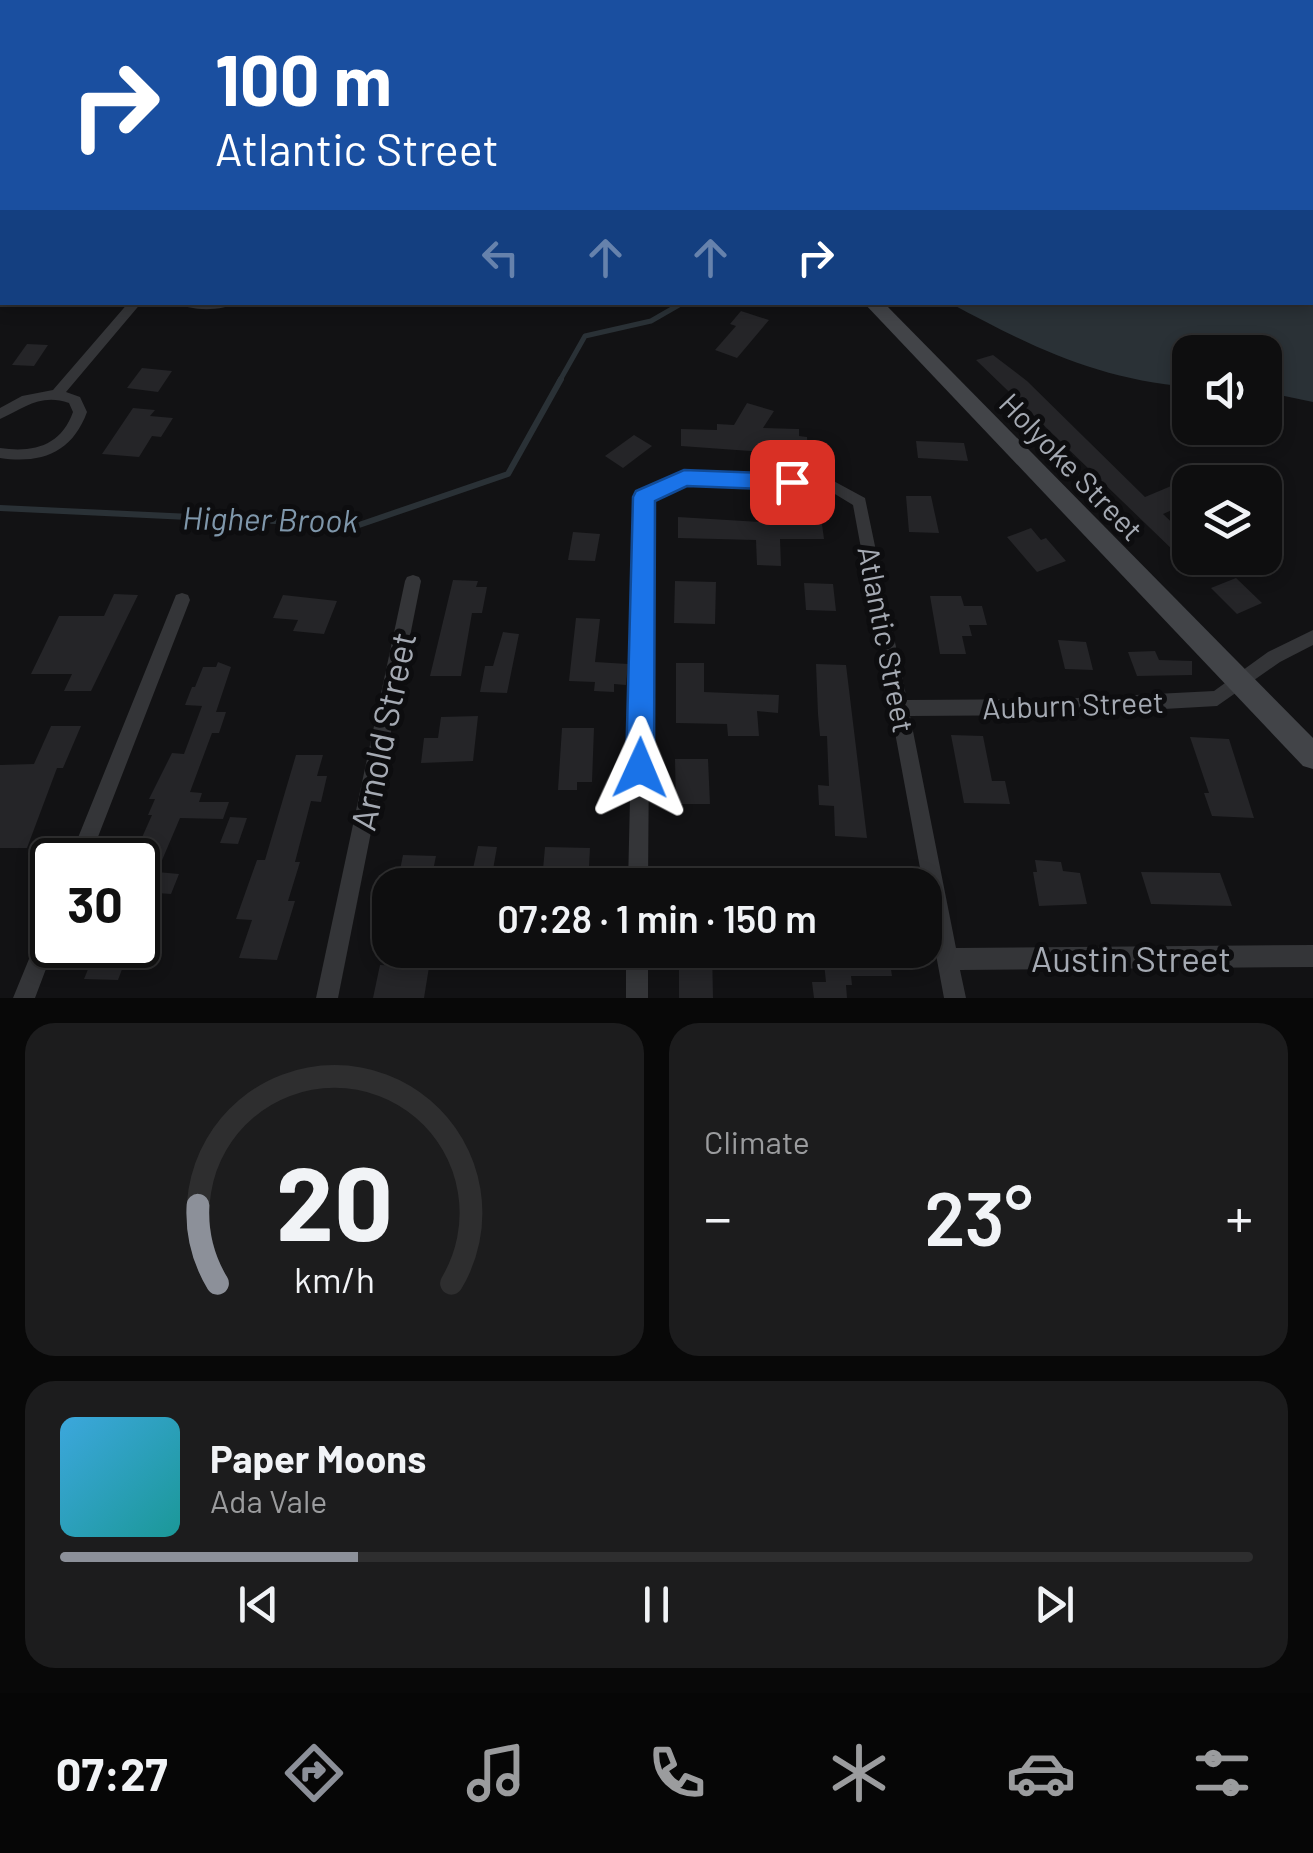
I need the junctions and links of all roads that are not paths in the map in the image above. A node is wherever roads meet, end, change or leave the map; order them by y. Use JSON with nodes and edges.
{"nodes":[{"id":1,"x":133,"y":305,"type":"edge"},
{"id":2,"x":875,"y":305,"type":"edge"},
{"id":3,"x":58,"y":393,"type":"junction"},
{"id":4,"x":0,"y":414,"type":"edge"},
{"id":5,"x":0,"y":453,"type":"edge"},
{"id":6,"x":413,"y":581,"type":"dead end"},
{"id":7,"x":182,"y":600,"type":"dead end"},
{"id":8,"x":1313,"y":637,"type":"edge"},
{"id":9,"x":1241,"y":683,"type":"junction"},
{"id":10,"x":900,"y":708,"type":"junction"},
{"id":11,"x":1313,"y":757,"type":"edge"},
{"id":12,"x":88,"y":838,"type":"edge"},
{"id":13,"x":638,"y":868,"type":"edge"},
{"id":14,"x":1313,"y":956,"type":"edge"},
{"id":15,"x":948,"y":959,"type":"junction"},
{"id":16,"x":36,"y":968,"type":"edge"},
{"id":17,"x":638,"y":968,"type":"edge"},
{"id":18,"x":24,"y":998,"type":"edge"},
{"id":19,"x":327,"y":998,"type":"edge"},
{"id":20,"x":637,"y":998,"type":"edge"},
{"id":21,"x":955,"y":998,"type":"edge"}],
"edges":[{"from":1,"to":3,"type":"street"},
{"from":2,"to":9,"type":"main road","name":"Holyoke Street"},
{"from":3,"to":4,"type":"street"},
{"from":3,"to":5,"type":"street"},
{"from":6,"to":19,"type":"street","name":"Arnold Street"},
{"from":7,"to":12,"type":"street"},
{"from":8,"to":9,"type":"street","name":"Auburn Street"},
{"from":9,"to":10,"type":"street","name":"Auburn Street"},
{"from":9,"to":11,"type":"main road","name":"Holyoke Street"},
{"from":10,"to":13,"type":"street","name":"Atlantic Street"},
{"from":10,"to":15,"type":"street","name":"Atlantic Street"},
{"from":14,"to":15,"type":"street","name":"Austin Street"},
{"from":15,"to":21,"type":"street","name":"Atlantic Street"},
{"from":16,"to":18,"type":"street"},
{"from":17,"to":20,"type":"street"}]}
